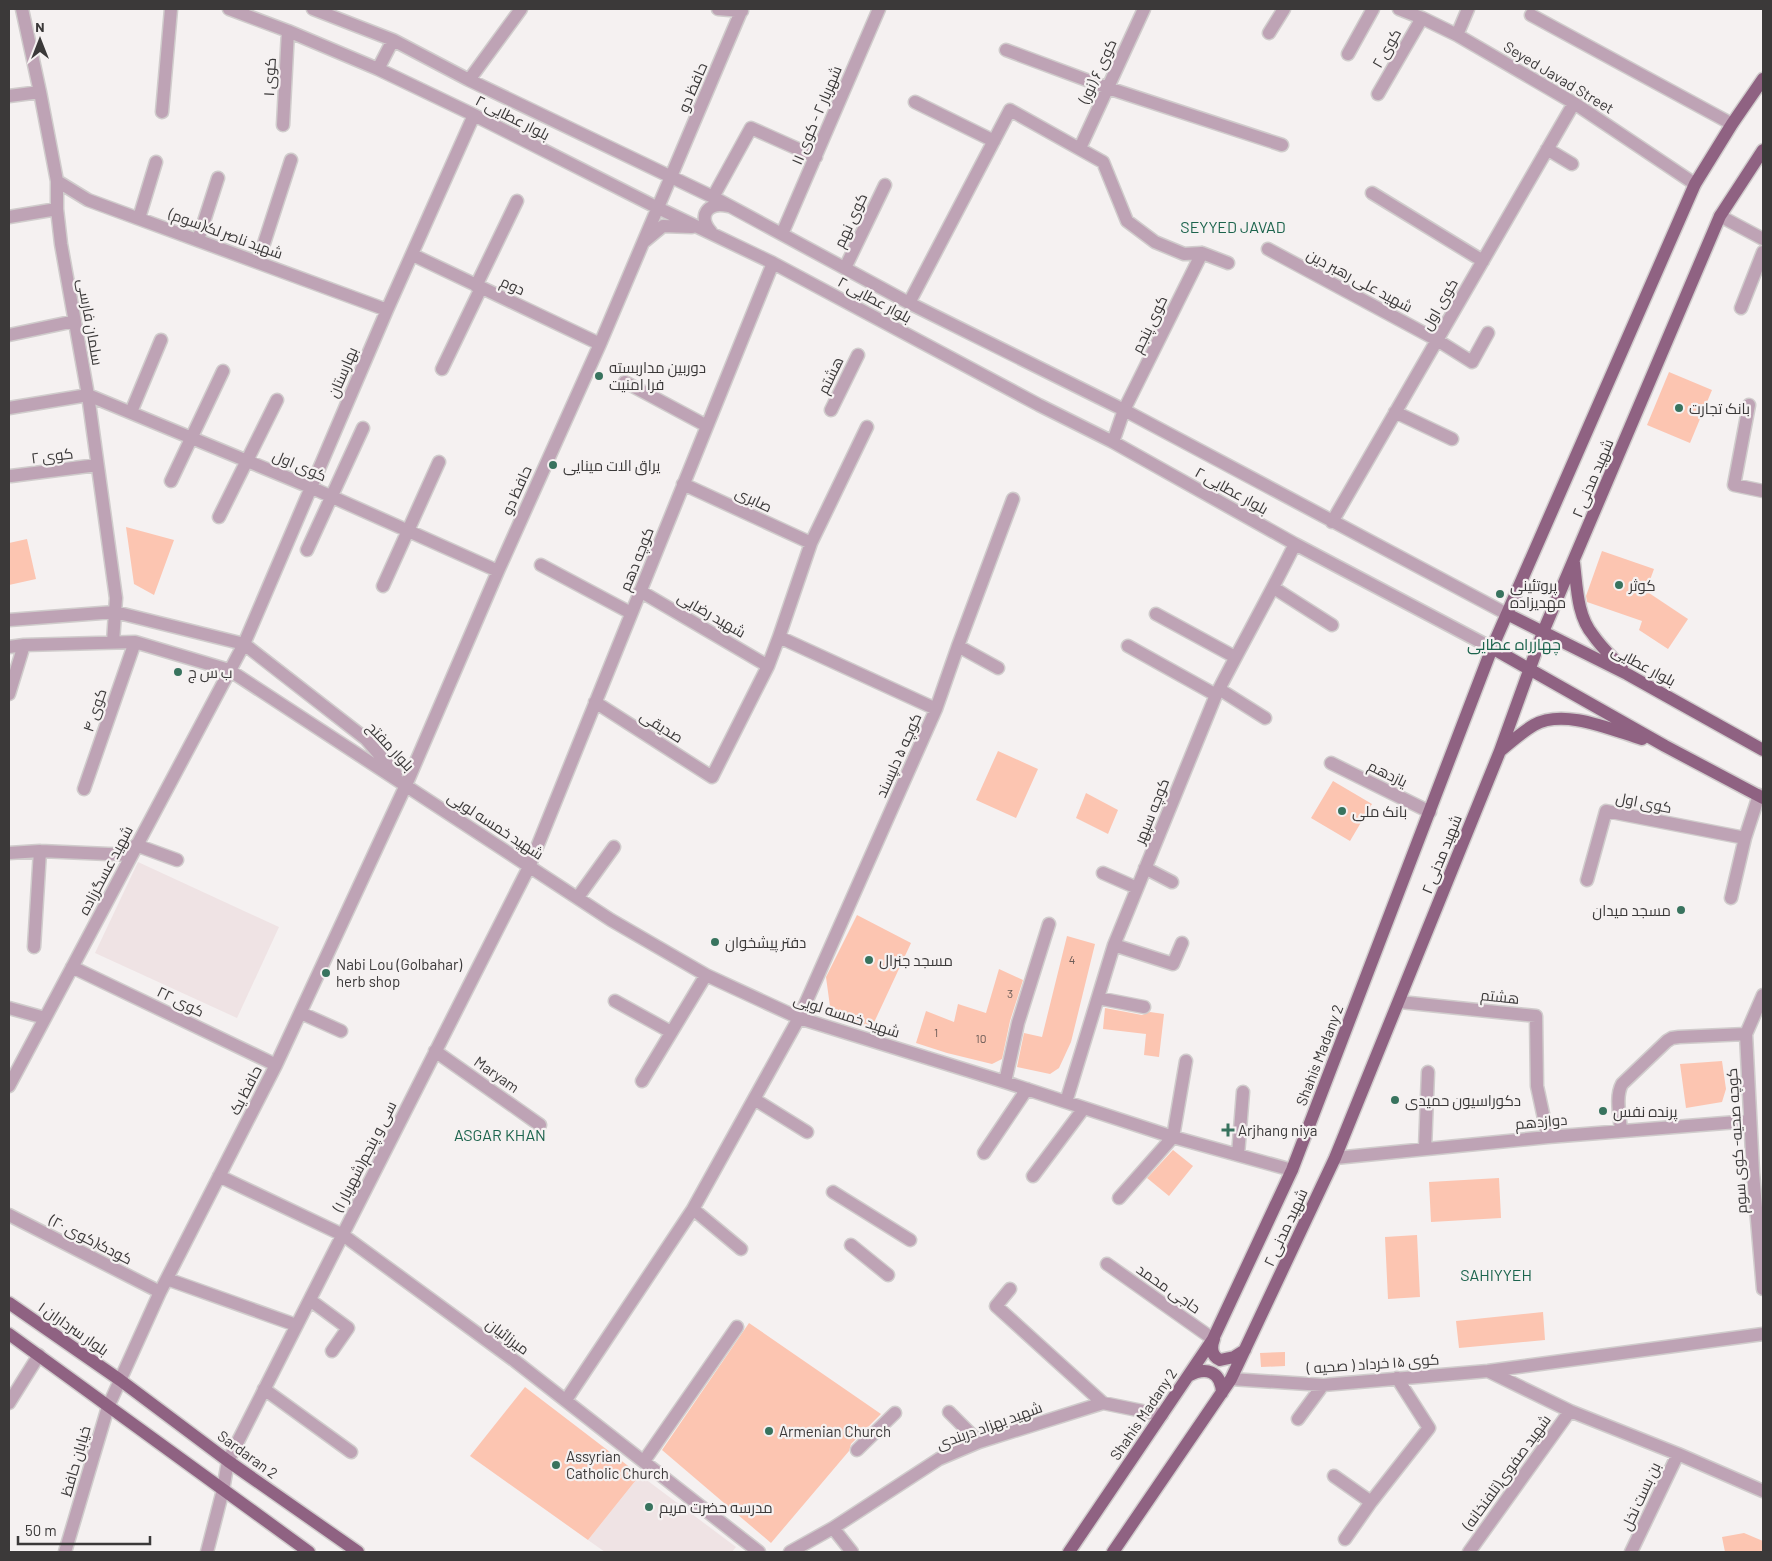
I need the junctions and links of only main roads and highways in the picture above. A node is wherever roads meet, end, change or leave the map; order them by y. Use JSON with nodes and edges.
{"nodes":[{"id":1,"x":1763,"y":79,"type":"edge"},
{"id":2,"x":1763,"y":150,"type":"edge"},
{"id":3,"x":1574,"y":562,"type":"junction"},
{"id":4,"x":1507,"y":614,"type":"junction"},
{"id":5,"x":1544,"y":632,"type":"junction"},
{"id":6,"x":1492,"y":648,"type":"junction"},
{"id":7,"x":1528,"y":669,"type":"junction"},
{"id":8,"x":1627,"y":674,"type":"junction"},
{"id":9,"x":1665,"y":746,"type":"junction"},
{"id":10,"x":1763,"y":750,"type":"edge"},
{"id":11,"x":1500,"y":751,"type":"junction"},
{"id":12,"x":1761,"y":797,"type":"edge"},
{"id":13,"x":9,"y":1303,"type":"edge"},
{"id":14,"x":9,"y":1334,"type":"edge"},
{"id":15,"x":1214,"y":1335,"type":"junction"},
{"id":16,"x":1246,"y":1349,"type":"junction"},
{"id":17,"x":1188,"y":1377,"type":"junction"},
{"id":18,"x":120,"y":1380,"type":"joint"},
{"id":19,"x":1222,"y":1393,"type":"junction"},
{"id":20,"x":309,"y":1552,"type":"edge"},
{"id":21,"x":358,"y":1552,"type":"edge"},
{"id":22,"x":1069,"y":1552,"type":"edge"},
{"id":23,"x":1113,"y":1552,"type":"edge"}],
"edges":[{"from":1,"to":4,"type":"main road","name":"شهید مدنی ۲"},
{"from":2,"to":3,"type":"main road","name":"شهید مدنی ۲"},
{"from":3,"to":5,"type":"main road","name":"شهید مدنی ۲"},
{"from":3,"to":8,"type":"main road"},
{"from":4,"to":5,"type":"main road","name":"بلوار عطایی"},
{"from":4,"to":6,"type":"main road","name":"شهید مدنی ۲"},
{"from":5,"to":7,"type":"main road","name":"شهید مدنی ۲"},
{"from":5,"to":8,"type":"main road","name":"بلوار عطایی"},
{"from":6,"to":7,"type":"main road"},
{"from":6,"to":15,"type":"main road","name":"Shahis Madany 2"},
{"from":7,"to":9,"type":"main road"},
{"from":7,"to":11,"type":"main road","name":"شهید مدنی ۲"},
{"from":8,"to":10,"type":"main road","name":"بلوار عطایی"},
{"from":9,"to":11,"type":"main road"},
{"from":9,"to":12,"type":"main road"},
{"from":11,"to":16,"type":"main road","name":"شهید مدنی ۲"},
{"from":13,"to":18,"type":"main road","name":"بلوار سرداران ۱"},
{"from":14,"to":20,"type":"main road"},
{"from":15,"to":16,"type":"main road"},
{"from":15,"to":17,"type":"main road","name":"Shahis Madany 2"},
{"from":16,"to":19,"type":"main road","name":"شهید مدنی ۲"},
{"from":17,"to":19,"type":"main road"},
{"from":17,"to":22,"type":"main road","name":"Shahis Madany 2"},
{"from":18,"to":21,"type":"main road","name":"Sardaran 2"},
{"from":19,"to":23,"type":"main road","name":"شهید مدنی ۲"}]}
